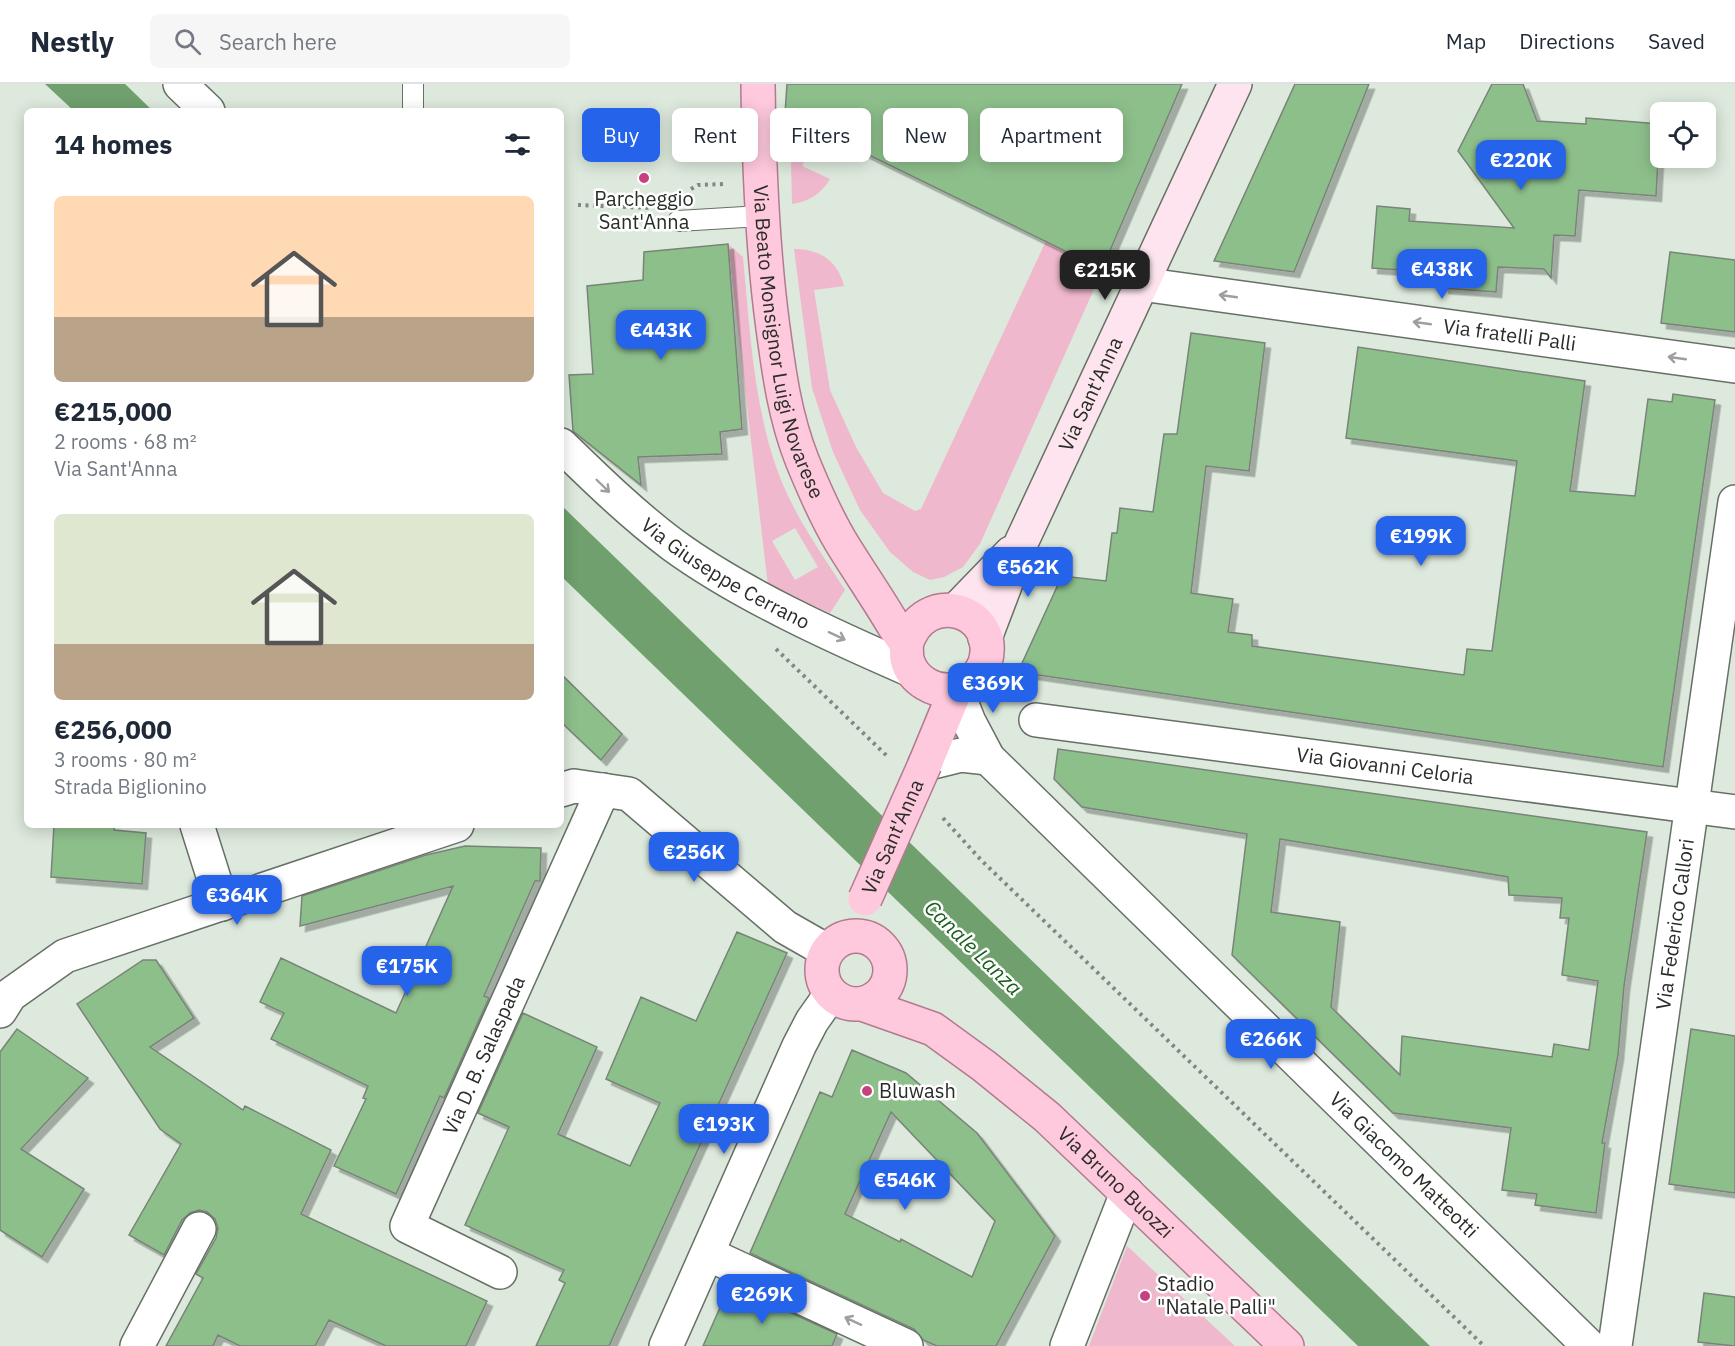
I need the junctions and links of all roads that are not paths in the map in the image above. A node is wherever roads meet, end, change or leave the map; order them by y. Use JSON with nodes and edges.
{"nodes":[{"id":1,"x":180,"y":84,"type":"edge"},
{"id":2,"x":413,"y":84,"type":"edge"},
{"id":3,"x":758,"y":84,"type":"edge"},
{"id":4,"x":1235,"y":84,"type":"edge"},
{"id":5,"x":205,"y":108,"type":"edge"},
{"id":6,"x":413,"y":108,"type":"edge"},
{"id":7,"x":761,"y":216,"type":"junction"},
{"id":8,"x":678,"y":221,"type":"dead end"},
{"id":9,"x":1141,"y":284,"type":"junction"},
{"id":10,"x":1735,"y":366,"type":"edge"},
{"id":11,"x":564,"y":448,"type":"edge"},
{"id":12,"x":1735,"y":502,"type":"edge"},
{"id":13,"x":1022,"y":540,"type":"junction"},
{"id":14,"x":870,"y":584,"type":"junction"},
{"id":15,"x":943,"y":611,"type":"junction"},
{"id":16,"x":985,"y":638,"type":"junction"},
{"id":17,"x":912,"y":665,"type":"junction"},
{"id":18,"x":956,"y":689,"type":"junction"},
{"id":19,"x":1036,"y":720,"type":"dead end"},
{"id":20,"x":930,"y":753,"type":"junction"},
{"id":21,"x":988,"y":758,"type":"junction"},
{"id":22,"x":564,"y":789,"type":"edge"},
{"id":23,"x":603,"y":790,"type":"junction"},
{"id":24,"x":1692,"y":807,"type":"junction"},
{"id":25,"x":1735,"y":812,"type":"edge"},
{"id":26,"x":198,"y":828,"type":"edge"},
{"id":27,"x":448,"y":828,"type":"edge"},
{"id":28,"x":222,"y":904,"type":"junction"},
{"id":29,"x":857,"y":936,"type":"junction"},
{"id":30,"x":827,"y":951,"type":"junction"},
{"id":31,"x":891,"y":973,"type":"junction"},
{"id":32,"x":831,"y":994,"type":"junction"},
{"id":33,"x":862,"y":1004,"type":"junction"},
{"id":34,"x":0,"y":1011,"type":"edge"},
{"id":35,"x":933,"y":1029,"type":"junction"},
{"id":36,"x":1127,"y":1193,"type":"junction"},
{"id":37,"x":199,"y":1229,"type":"dead end"},
{"id":38,"x":708,"y":1254,"type":"junction"},
{"id":39,"x":500,"y":1272,"type":"dead end"},
{"id":40,"x":137,"y":1346,"type":"edge"},
{"id":41,"x":666,"y":1346,"type":"edge"},
{"id":42,"x":906,"y":1346,"type":"edge"},
{"id":43,"x":1067,"y":1346,"type":"edge"},
{"id":44,"x":1287,"y":1346,"type":"edge"},
{"id":45,"x":1589,"y":1346,"type":"edge"},
{"id":46,"x":1615,"y":1346,"type":"edge"}],
"edges":[{"from":1,"to":5,"type":"street"},
{"from":2,"to":6,"type":"lane"},
{"from":3,"to":7,"type":"main road","name":"Via Beato Monsignor Luigi Novarese"},
{"from":4,"to":9,"type":"main road","name":"Via Sant'Anna"},
{"from":7,"to":8,"type":"lane"},
{"from":7,"to":14,"type":"main road","name":"Via Beato Monsignor Luigi Novarese"},
{"from":10,"to":9,"type":"street","name":"Via fratelli Palli","one_way":true},
{"from":9,"to":13,"type":"main road","name":"Via Sant'Anna"},
{"from":11,"to":17,"type":"street","name":"Via Giuseppe Cerrano","one_way":true},
{"from":12,"to":24,"type":"street","name":"Via Federico Callori"},
{"from":13,"to":15,"type":"main road","name":"Via Sant'Anna"},
{"from":13,"to":16,"type":"main road","name":"Via Sant'Anna"},
{"from":14,"to":15,"type":"main road","name":"Via Beato Monsignor Luigi Novarese"},
{"from":14,"to":17,"type":"main road","name":"Via Beato Monsignor Luigi Novarese"},
{"from":15,"to":16,"type":"main road"},
{"from":15,"to":17,"type":"main road"},
{"from":16,"to":18,"type":"main road"},
{"from":17,"to":18,"type":"main road"},
{"from":17,"to":20,"type":"main road"},
{"from":18,"to":20,"type":"main road","name":"Via Sant'Anna"},
{"from":18,"to":21,"type":"street","name":"Via Giacomo Matteotti"},
{"from":19,"to":24,"type":"street","name":"Via Giovanni Celoria"},
{"from":20,"to":21,"type":"street"},
{"from":20,"to":29,"type":"main road","name":"Via Sant'Anna","bridge":true},
{"from":21,"to":45,"type":"street","name":"Via Giacomo Matteotti"},
{"from":22,"to":23,"type":"street"},
{"from":23,"to":30,"type":"street"},
{"from":23,"to":39,"type":"street","name":"Via D. B. Salaspada"},
{"from":24,"to":25,"type":"street","name":"Via Giovanni Celoria"},
{"from":24,"to":46,"type":"street","name":"Via Federico Callori"},
{"from":26,"to":28,"type":"street"},
{"from":27,"to":28,"type":"street"},
{"from":28,"to":34,"type":"street"},
{"from":29,"to":30,"type":"main road"},
{"from":29,"to":31,"type":"main road"},
{"from":30,"to":32,"type":"main road"},
{"from":31,"to":33,"type":"main road"},
{"from":31,"to":35,"type":"main road","name":"Via Bruno Buozzi"},
{"from":32,"to":33,"type":"main road"},
{"from":32,"to":38,"type":"street"},
{"from":33,"to":35,"type":"main road","name":"Via Bruno Buozzi"},
{"from":35,"to":36,"type":"main road","name":"Via Bruno Buozzi"},
{"from":36,"to":43,"type":"street"},
{"from":36,"to":44,"type":"main road","name":"Via Bruno Buozzi"},
{"from":37,"to":40,"type":"street"},
{"from":38,"to":41,"type":"street"},
{"from":42,"to":38,"type":"street","one_way":true}]}
